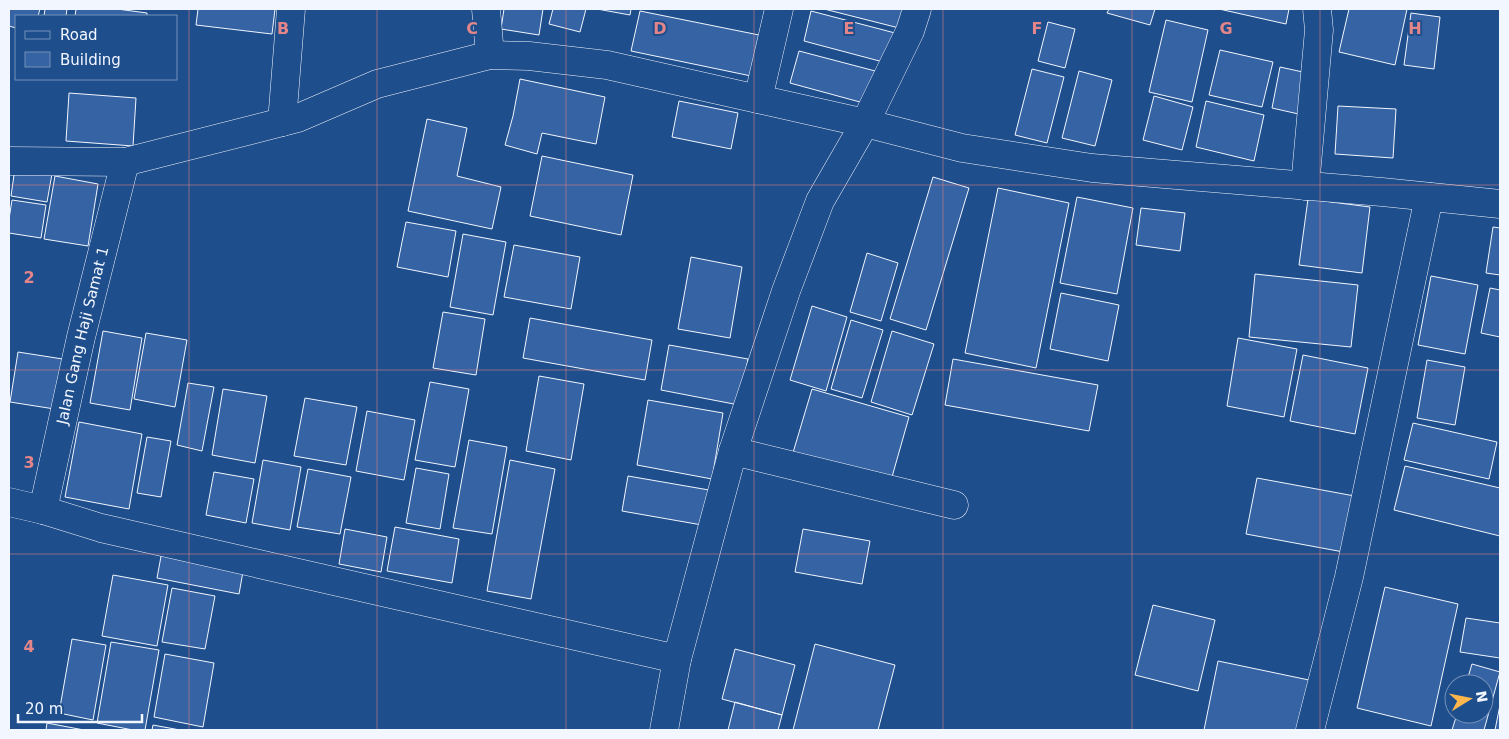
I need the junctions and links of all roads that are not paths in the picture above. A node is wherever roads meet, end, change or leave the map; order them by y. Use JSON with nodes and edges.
{"nodes":[{"id":1,"x":291,"y":9,"type":"edge"},
{"id":2,"x":486,"y":9,"type":"edge"},
{"id":3,"x":779,"y":9,"type":"edge"},
{"id":4,"x":917,"y":9,"type":"edge"},
{"id":5,"x":1317,"y":9,"type":"edge"},
{"id":6,"x":490,"y":55,"type":"junction"},
{"id":7,"x":758,"y":99,"type":"junction"},
{"id":8,"x":282,"y":122,"type":"junction"},
{"id":9,"x":865,"y":123,"type":"junction"},
{"id":10,"x":9,"y":161,"type":"edge"},
{"id":11,"x":125,"y":162,"type":"junction"},
{"id":12,"x":1306,"y":186,"type":"junction"},
{"id":13,"x":1429,"y":197,"type":"junction"},
{"id":14,"x":1500,"y":204,"type":"edge"},
{"id":15,"x":733,"y":451,"type":"junction"},
{"id":16,"x":9,"y":502,"type":"edge"},
{"id":17,"x":954,"y":505,"type":"dead end"},
{"id":18,"x":42,"y":510,"type":"junction"},
{"id":19,"x":677,"y":659,"type":"junction"},
{"id":20,"x":664,"y":730,"type":"edge"},
{"id":21,"x":1310,"y":730,"type":"edge"}],
"edges":[{"from":1,"to":8,"type":"street"},
{"from":2,"to":6,"type":"street"},
{"from":3,"to":7,"type":"street"},
{"from":4,"to":9,"type":"street"},
{"from":5,"to":12,"type":"street"},
{"from":6,"to":7,"type":"street"},
{"from":6,"to":8,"type":"street"},
{"from":7,"to":9,"type":"street"},
{"from":8,"to":11,"type":"street"},
{"from":9,"to":12,"type":"street"},
{"from":9,"to":15,"type":"street"},
{"from":10,"to":11,"type":"street"},
{"from":11,"to":18,"type":"street","name":"Jalan Gang Haji Samat 1"},
{"from":12,"to":13,"type":"street"},
{"from":13,"to":14,"type":"street"},
{"from":13,"to":21,"type":"street"},
{"from":15,"to":17,"type":"street"},
{"from":15,"to":19,"type":"street"},
{"from":16,"to":18,"type":"street"},
{"from":18,"to":19,"type":"street"},
{"from":19,"to":20,"type":"street"}]}
